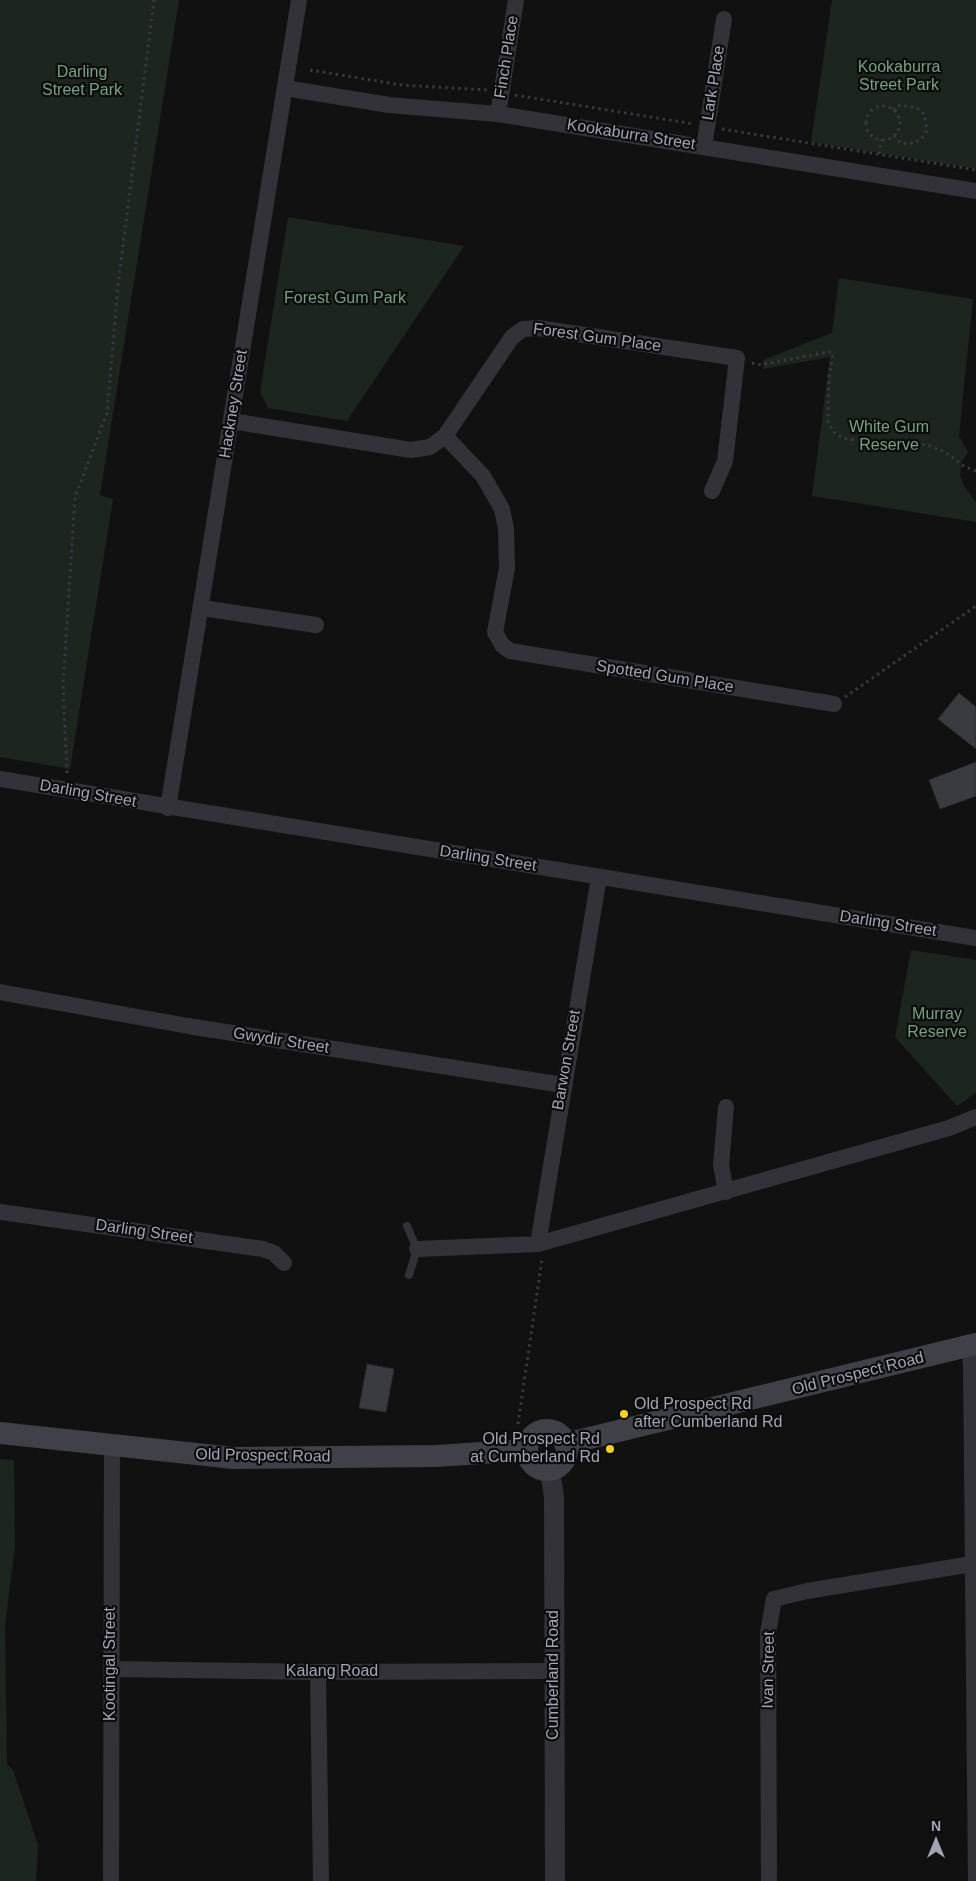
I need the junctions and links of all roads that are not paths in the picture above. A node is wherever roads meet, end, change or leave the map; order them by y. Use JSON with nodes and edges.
{"nodes":[{"id":1,"x":299,"y":0,"type":"edge"},
{"id":2,"x":516,"y":0,"type":"edge"},
{"id":3,"x":724,"y":19,"type":"dead end"},
{"id":4,"x":285,"y":88,"type":"junction"},
{"id":5,"x":498,"y":114,"type":"junction"},
{"id":6,"x":704,"y":147,"type":"junction"},
{"id":7,"x":976,"y":191,"type":"edge"},
{"id":8,"x":231,"y":421,"type":"junction"},
{"id":9,"x":445,"y":436,"type":"junction"},
{"id":10,"x":712,"y":491,"type":"dead end"},
{"id":11,"x":202,"y":608,"type":"junction"},
{"id":12,"x":316,"y":625,"type":"dead end"},
{"id":13,"x":834,"y":704,"type":"road end"},
{"id":14,"x":0,"y":779,"type":"edge"},
{"id":15,"x":168,"y":808,"type":"junction"},
{"id":16,"x":599,"y":877,"type":"junction"},
{"id":17,"x":976,"y":938,"type":"edge"},
{"id":18,"x":0,"y":992,"type":"edge"},
{"id":19,"x":563,"y":1085,"type":"junction"},
{"id":20,"x":726,"y":1107,"type":"dead end"},
{"id":21,"x":976,"y":1117,"type":"edge"},
{"id":22,"x":726,"y":1192,"type":"junction"},
{"id":23,"x":0,"y":1212,"type":"edge"},
{"id":24,"x":407,"y":1226,"type":"dead end"},
{"id":25,"x":541,"y":1243,"type":"junction"},
{"id":26,"x":417,"y":1249,"type":"junction"},
{"id":27,"x":284,"y":1263,"type":"dead end"},
{"id":28,"x":409,"y":1275,"type":"dead end"},
{"id":29,"x":972,"y":1345,"type":"edge"},
{"id":30,"x":0,"y":1433,"type":"edge"},
{"id":31,"x":566,"y":1444,"type":"junction"},
{"id":32,"x":112,"y":1446,"type":"junction"},
{"id":33,"x":526,"y":1450,"type":"junction"},
{"id":34,"x":550,"y":1470,"type":"junction"},
{"id":35,"x":972,"y":1564,"type":"junction"},
{"id":36,"x":111,"y":1669,"type":"junction"},
{"id":37,"x":554,"y":1671,"type":"junction"},
{"id":38,"x":318,"y":1672,"type":"junction"},
{"id":39,"x":111,"y":1881,"type":"edge"},
{"id":40,"x":321,"y":1881,"type":"edge"},
{"id":41,"x":555,"y":1881,"type":"edge"},
{"id":42,"x":769,"y":1881,"type":"edge"},
{"id":43,"x":976,"y":1881,"type":"edge"}],
"edges":[{"from":1,"to":4,"type":"street","name":"Hackney Street"},
{"from":2,"to":5,"type":"street","name":"Finch Place"},
{"from":3,"to":6,"type":"street","name":"Lark Place"},
{"from":4,"to":5,"type":"street","name":"Kookaburra Street"},
{"from":4,"to":8,"type":"street","name":"Hackney Street"},
{"from":5,"to":6,"type":"street","name":"Kookaburra Street"},
{"from":6,"to":7,"type":"street","name":"Kookaburra Street"},
{"from":8,"to":9,"type":"street","name":"Forest Gum Place"},
{"from":8,"to":11,"type":"street","name":"Hackney Street"},
{"from":9,"to":10,"type":"street","name":"Forest Gum Place"},
{"from":9,"to":13,"type":"street","name":"Spotted Gum Place"},
{"from":11,"to":12,"type":"street"},
{"from":11,"to":15,"type":"street","name":"Hackney Street"},
{"from":14,"to":15,"type":"street","name":"Darling Street"},
{"from":15,"to":16,"type":"street","name":"Darling Street"},
{"from":16,"to":17,"type":"street","name":"Darling Street"},
{"from":16,"to":19,"type":"street","name":"Barwon Street"},
{"from":18,"to":19,"type":"street","name":"Gwydir Street"},
{"from":19,"to":25,"type":"street","name":"Barwon Street"},
{"from":20,"to":22,"type":"street"},
{"from":21,"to":22,"type":"street"},
{"from":22,"to":25,"type":"street"},
{"from":23,"to":27,"type":"street","name":"Darling Street"},
{"from":24,"to":26,"type":"lane"},
{"from":25,"to":26,"type":"street"},
{"from":26,"to":28,"type":"lane"},
{"from":29,"to":31,"type":"main road","name":"Old Prospect Road"},
{"from":29,"to":35,"type":"street"},
{"from":30,"to":32,"type":"main road","name":"Old Prospect Road"},
{"from":31,"to":33,"type":"main road"},
{"from":31,"to":34,"type":"main road"},
{"from":32,"to":33,"type":"main road","name":"Old Prospect Road"},
{"from":32,"to":36,"type":"street","name":"Kootingal Street"},
{"from":33,"to":34,"type":"main road"},
{"from":34,"to":37,"type":"street","name":"Cumberland Road"},
{"from":35,"to":42,"type":"street","name":"Ivan Street"},
{"from":35,"to":43,"type":"street"},
{"from":36,"to":38,"type":"street","name":"Kalang Road"},
{"from":36,"to":39,"type":"street","name":"Kootingal Street"},
{"from":37,"to":38,"type":"street","name":"Kalang Road"},
{"from":37,"to":41,"type":"street","name":"Cumberland Road"},
{"from":38,"to":40,"type":"street"}]}
